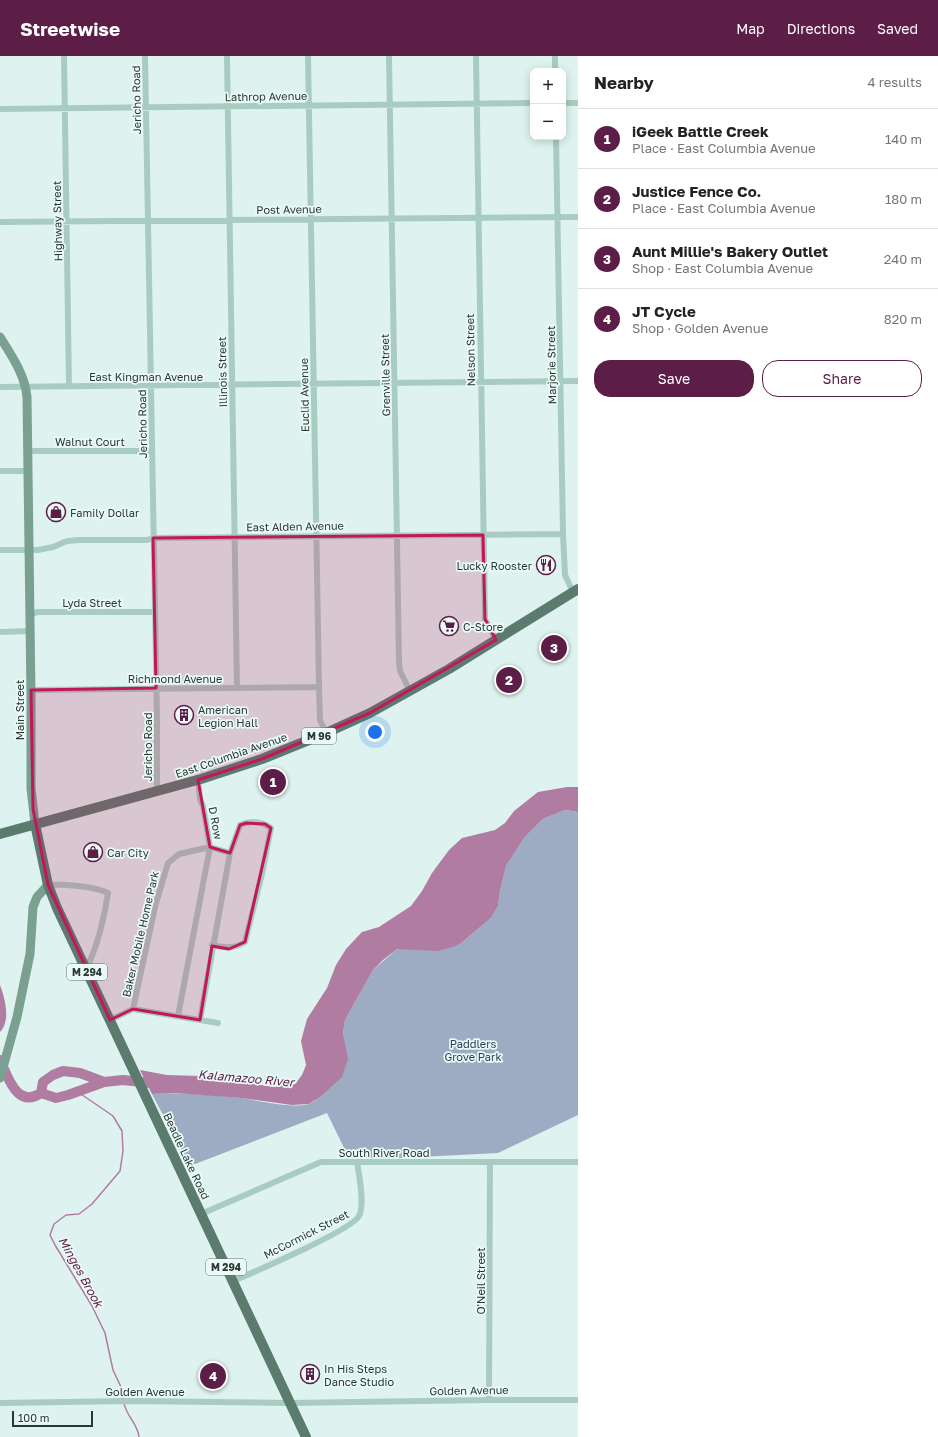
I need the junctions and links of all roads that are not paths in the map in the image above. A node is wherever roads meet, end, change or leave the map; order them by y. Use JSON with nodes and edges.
{"nodes":[{"id":1,"x":64,"y":56,"type":"edge"},
{"id":2,"x":145,"y":56,"type":"edge"},
{"id":3,"x":226,"y":56,"type":"edge"},
{"id":4,"x":308,"y":56,"type":"edge"},
{"id":5,"x":389,"y":56,"type":"edge"},
{"id":6,"x":476,"y":56,"type":"edge"},
{"id":7,"x":555,"y":56,"type":"edge"},
{"id":8,"x":555,"y":68,"type":"edge"},
{"id":9,"x":530,"y":103,"type":"edge"},
{"id":10,"x":566,"y":103,"type":"edge"},
{"id":11,"x":578,"y":103,"type":"edge"},
{"id":12,"x":390,"y":104,"type":"junction"},
{"id":13,"x":476,"y":104,"type":"junction"},
{"id":14,"x":309,"y":105,"type":"junction"},
{"id":15,"x":227,"y":106,"type":"junction"},
{"id":16,"x":146,"y":107,"type":"junction"},
{"id":17,"x":65,"y":108,"type":"junction"},
{"id":18,"x":0,"y":109,"type":"edge"},
{"id":19,"x":556,"y":140,"type":"edge"},
{"id":20,"x":558,"y":217,"type":"junction"},
{"id":21,"x":578,"y":217,"type":"edge"},
{"id":22,"x":392,"y":218,"type":"junction"},
{"id":23,"x":478,"y":218,"type":"junction"},
{"id":24,"x":311,"y":219,"type":"junction"},
{"id":25,"x":230,"y":220,"type":"junction"},
{"id":26,"x":67,"y":221,"type":"junction"},
{"id":27,"x":148,"y":221,"type":"junction"},
{"id":28,"x":0,"y":222,"type":"edge"},
{"id":29,"x":0,"y":337,"type":"edge"},
{"id":30,"x":561,"y":381,"type":"junction"},
{"id":31,"x":578,"y":381,"type":"edge"},
{"id":32,"x":480,"y":382,"type":"junction"},
{"id":33,"x":314,"y":384,"type":"junction"},
{"id":34,"x":395,"y":384,"type":"junction"},
{"id":35,"x":232,"y":385,"type":"junction"},
{"id":36,"x":70,"y":386,"type":"junction"},
{"id":37,"x":151,"y":386,"type":"junction"},
{"id":38,"x":25,"y":387,"type":"junction"},
{"id":39,"x":0,"y":388,"type":"edge"},
{"id":40,"x":28,"y":451,"type":"junction"},
{"id":41,"x":152,"y":451,"type":"junction"},
{"id":42,"x":0,"y":471,"type":"edge"},
{"id":43,"x":29,"y":471,"type":"junction"},
{"id":44,"x":563,"y":534,"type":"junction"},
{"id":45,"x":398,"y":535,"type":"junction"},
{"id":46,"x":483,"y":535,"type":"junction"},
{"id":47,"x":316,"y":536,"type":"junction"},
{"id":48,"x":235,"y":537,"type":"junction"},
{"id":49,"x":153,"y":538,"type":"junction"},
{"id":50,"x":0,"y":550,"type":"edge"},
{"id":51,"x":29,"y":550,"type":"junction"},
{"id":52,"x":575,"y":590,"type":"edge"},
{"id":53,"x":155,"y":612,"type":"junction"},
{"id":54,"x":30,"y":614,"type":"junction"},
{"id":55,"x":30,"y":631,"type":"junction"},
{"id":56,"x":0,"y":632,"type":"edge"},
{"id":57,"x":496,"y":640,"type":"junction"},
{"id":58,"x":319,"y":687,"type":"junction"},
{"id":59,"x":156,"y":688,"type":"junction"},
{"id":60,"x":237,"y":688,"type":"junction"},
{"id":61,"x":31,"y":690,"type":"junction"},
{"id":62,"x":410,"y":691,"type":"junction"},
{"id":63,"x":326,"y":733,"type":"junction"},
{"id":64,"x":200,"y":779,"type":"junction"},
{"id":65,"x":157,"y":791,"type":"junction"},
{"id":66,"x":35,"y":824,"type":"junction"},
{"id":67,"x":0,"y":834,"type":"edge"},
{"id":68,"x":210,"y":847,"type":"junction"},
{"id":69,"x":230,"y":853,"type":"junction"},
{"id":70,"x":48,"y":885,"type":"junction"},
{"id":71,"x":212,"y":945,"type":"junction"},
{"id":72,"x":86,"y":968,"type":"junction"},
{"id":73,"x":133,"y":1009,"type":"junction"},
{"id":74,"x":178,"y":1016,"type":"junction"},
{"id":75,"x":110,"y":1020,"type":"junction"},
{"id":76,"x":200,"y":1020,"type":"junction"},
{"id":77,"x":218,"y":1023,"type":"dead end"},
{"id":78,"x":0,"y":1078,"type":"edge"},
{"id":79,"x":357,"y":1162,"type":"junction"},
{"id":80,"x":490,"y":1162,"type":"junction"},
{"id":81,"x":578,"y":1162,"type":"edge"},
{"id":82,"x":201,"y":1214,"type":"junction"},
{"id":83,"x":233,"y":1281,"type":"junction"},
{"id":84,"x":489,"y":1400,"type":"junction"},
{"id":85,"x":578,"y":1400,"type":"edge"},
{"id":86,"x":290,"y":1402,"type":"junction"},
{"id":87,"x":0,"y":1403,"type":"edge"},
{"id":88,"x":306,"y":1437,"type":"edge"}],
"edges":[{"from":1,"to":17,"type":"street","name":"Highway Street"},
{"from":2,"to":16,"type":"street","name":"Jericho Road"},
{"from":3,"to":15,"type":"street","name":"Illinois Street"},
{"from":4,"to":14,"type":"street","name":"Euclid Avenue"},
{"from":5,"to":12,"type":"street","name":"Grenville Street"},
{"from":6,"to":13,"type":"street","name":"Nelson Street"},
{"from":7,"to":8,"type":"street"},
{"from":9,"to":13,"type":"street","name":"Lathrop Avenue"},
{"from":10,"to":11,"type":"street"},
{"from":12,"to":13,"type":"street","name":"Lathrop Avenue"},
{"from":12,"to":14,"type":"street","name":"Lathrop Avenue"},
{"from":12,"to":22,"type":"street","name":"Grenville Street"},
{"from":13,"to":23,"type":"street","name":"Nelson Street"},
{"from":14,"to":15,"type":"street","name":"Lathrop Avenue"},
{"from":14,"to":24,"type":"street","name":"Euclid Avenue"},
{"from":15,"to":16,"type":"street","name":"Lathrop Avenue"},
{"from":15,"to":25,"type":"street","name":"Illinois Street"},
{"from":16,"to":17,"type":"street","name":"Lathrop Avenue"},
{"from":16,"to":27,"type":"street","name":"Jericho Road"},
{"from":17,"to":18,"type":"street","name":"Lathrop Avenue"},
{"from":17,"to":26,"type":"street","name":"Highway Street"},
{"from":19,"to":20,"type":"street","name":"Marjorie Street"},
{"from":20,"to":21,"type":"street","name":"Post Avenue"},
{"from":20,"to":23,"type":"street","name":"Post Avenue"},
{"from":20,"to":30,"type":"street","name":"Marjorie Street"},
{"from":22,"to":23,"type":"street","name":"Post Avenue"},
{"from":22,"to":24,"type":"street","name":"Post Avenue"},
{"from":22,"to":34,"type":"street","name":"Grenville Street"},
{"from":23,"to":32,"type":"street","name":"Nelson Street"},
{"from":24,"to":25,"type":"street","name":"Post Avenue"},
{"from":24,"to":33,"type":"street","name":"Euclid Avenue"},
{"from":25,"to":27,"type":"street","name":"Post Avenue"},
{"from":25,"to":35,"type":"street","name":"Illinois Street"},
{"from":26,"to":27,"type":"street","name":"Post Avenue"},
{"from":26,"to":28,"type":"street","name":"Post Avenue"},
{"from":26,"to":36,"type":"street","name":"Highway Street"},
{"from":27,"to":37,"type":"street","name":"Jericho Road"},
{"from":29,"to":38,"type":"street","name":"Main Street"},
{"from":30,"to":31,"type":"street","name":"East Kingman Avenue"},
{"from":30,"to":32,"type":"street","name":"East Kingman Avenue"},
{"from":30,"to":44,"type":"street","name":"Marjorie Street"},
{"from":32,"to":34,"type":"street","name":"East Kingman Avenue"},
{"from":32,"to":46,"type":"street","name":"Nelson Street"},
{"from":33,"to":34,"type":"street","name":"East Kingman Avenue"},
{"from":33,"to":35,"type":"street","name":"East Kingman Avenue"},
{"from":33,"to":47,"type":"street","name":"Euclid Avenue"},
{"from":34,"to":45,"type":"street","name":"Grenville Street"},
{"from":35,"to":37,"type":"street","name":"East Kingman Avenue"},
{"from":35,"to":48,"type":"street","name":"Illinois Street"},
{"from":36,"to":37,"type":"street","name":"East Kingman Avenue"},
{"from":36,"to":38,"type":"street","name":"East Kingman Avenue"},
{"from":37,"to":41,"type":"street","name":"Jericho Road"},
{"from":38,"to":39,"type":"street","name":"East Kingman Avenue"},
{"from":38,"to":40,"type":"street","name":"Main Street"},
{"from":40,"to":41,"type":"street","name":"Walnut Court"},
{"from":40,"to":43,"type":"street","name":"Main Street"},
{"from":41,"to":49,"type":"street","name":"Jericho Road"},
{"from":42,"to":43,"type":"street"},
{"from":43,"to":51,"type":"street","name":"Main Street"},
{"from":44,"to":46,"type":"street","name":"East Alden Avenue"},
{"from":44,"to":52,"type":"street","name":"Marjorie Street"},
{"from":45,"to":46,"type":"street","name":"East Alden Avenue"},
{"from":45,"to":47,"type":"street","name":"East Alden Avenue"},
{"from":45,"to":62,"type":"street","name":"Grenville Street"},
{"from":46,"to":57,"type":"street","name":"Nelson Street"},
{"from":47,"to":48,"type":"street","name":"East Alden Avenue"},
{"from":47,"to":58,"type":"street","name":"Euclid Avenue"},
{"from":48,"to":49,"type":"street","name":"East Alden Avenue"},
{"from":48,"to":60,"type":"street","name":"Illinois Street"},
{"from":49,"to":51,"type":"street","name":"East Alden Avenue"},
{"from":49,"to":53,"type":"street","name":"Jericho Road"},
{"from":50,"to":51,"type":"street","name":"East Alden Avenue"},
{"from":51,"to":54,"type":"street","name":"Main Street"},
{"from":52,"to":57,"type":"main road","name":"East Columbia Avenue","number":"M 96"},
{"from":53,"to":54,"type":"street","name":"Lyda Street"},
{"from":53,"to":59,"type":"street","name":"Jericho Road"},
{"from":54,"to":55,"type":"street","name":"Main Street"},
{"from":55,"to":56,"type":"street"},
{"from":55,"to":61,"type":"street","name":"Main Street"},
{"from":57,"to":62,"type":"main road","name":"East Columbia Avenue","number":"M 96"},
{"from":58,"to":60,"type":"street","name":"Richmond Avenue"},
{"from":58,"to":63,"type":"street","name":"Euclid Avenue"},
{"from":59,"to":60,"type":"street","name":"Richmond Avenue"},
{"from":59,"to":61,"type":"street","name":"Richmond Avenue"},
{"from":59,"to":65,"type":"street","name":"Jericho Road"},
{"from":61,"to":66,"type":"street","name":"Main Street"},
{"from":62,"to":63,"type":"main road","name":"East Columbia Avenue","number":"M 96"},
{"from":63,"to":64,"type":"main road","name":"East Columbia Avenue","number":"M 96"},
{"from":64,"to":65,"type":"main road","name":"East Columbia Avenue","number":"M 96"},
{"from":64,"to":68,"type":"street","name":"D Row"},
{"from":65,"to":66,"type":"main road","name":"East Columbia Avenue","number":"M 96"},
{"from":66,"to":67,"type":"main road","name":"East Columbia Avenue","number":"M 96"},
{"from":66,"to":70,"type":"main road","name":"Main Street","number":"M 294"},
{"from":68,"to":69,"type":"street","name":"Baker Mobile Home Park"},
{"from":68,"to":73,"type":"street","name":"Baker Mobile Home Park"},
{"from":68,"to":74,"type":"street"},
{"from":69,"to":71,"type":"street"},
{"from":69,"to":71,"type":"street"},
{"from":70,"to":72,"type":"main road","name":"Beadle Lake Road","number":"M 294"},
{"from":70,"to":72,"type":"street"},
{"from":70,"to":78,"type":"street"},
{"from":71,"to":76,"type":"street"},
{"from":72,"to":75,"type":"main road","name":"Beadle Lake Road","number":"M 294"},
{"from":73,"to":74,"type":"street","name":"Baker Mobile Home Park"},
{"from":73,"to":75,"type":"street","name":"Baker Mobile Home Park"},
{"from":74,"to":76,"type":"street","name":"Baker Mobile Home Park"},
{"from":75,"to":82,"type":"main road","name":"Beadle Lake Road","number":"M 294"},
{"from":76,"to":77,"type":"street","name":"Baker Mobile Home Park"},
{"from":79,"to":80,"type":"street","name":"South River Road"},
{"from":79,"to":82,"type":"street","name":"South River Road"},
{"from":79,"to":83,"type":"street","name":"McCormick Street"},
{"from":80,"to":81,"type":"street","name":"South River Road"},
{"from":80,"to":84,"type":"street","name":"O'Neil Street"},
{"from":82,"to":83,"type":"main road","name":"Beadle Lake Road","number":"M 294"},
{"from":83,"to":86,"type":"main road","name":"Beadle Lake Road","number":"M 294"},
{"from":84,"to":85,"type":"street","name":"Golden Avenue"},
{"from":84,"to":86,"type":"street","name":"Golden Avenue"},
{"from":86,"to":87,"type":"street","name":"Golden Avenue"},
{"from":86,"to":88,"type":"main road","name":"Beadle Lake Road","number":"M 294"}]}
